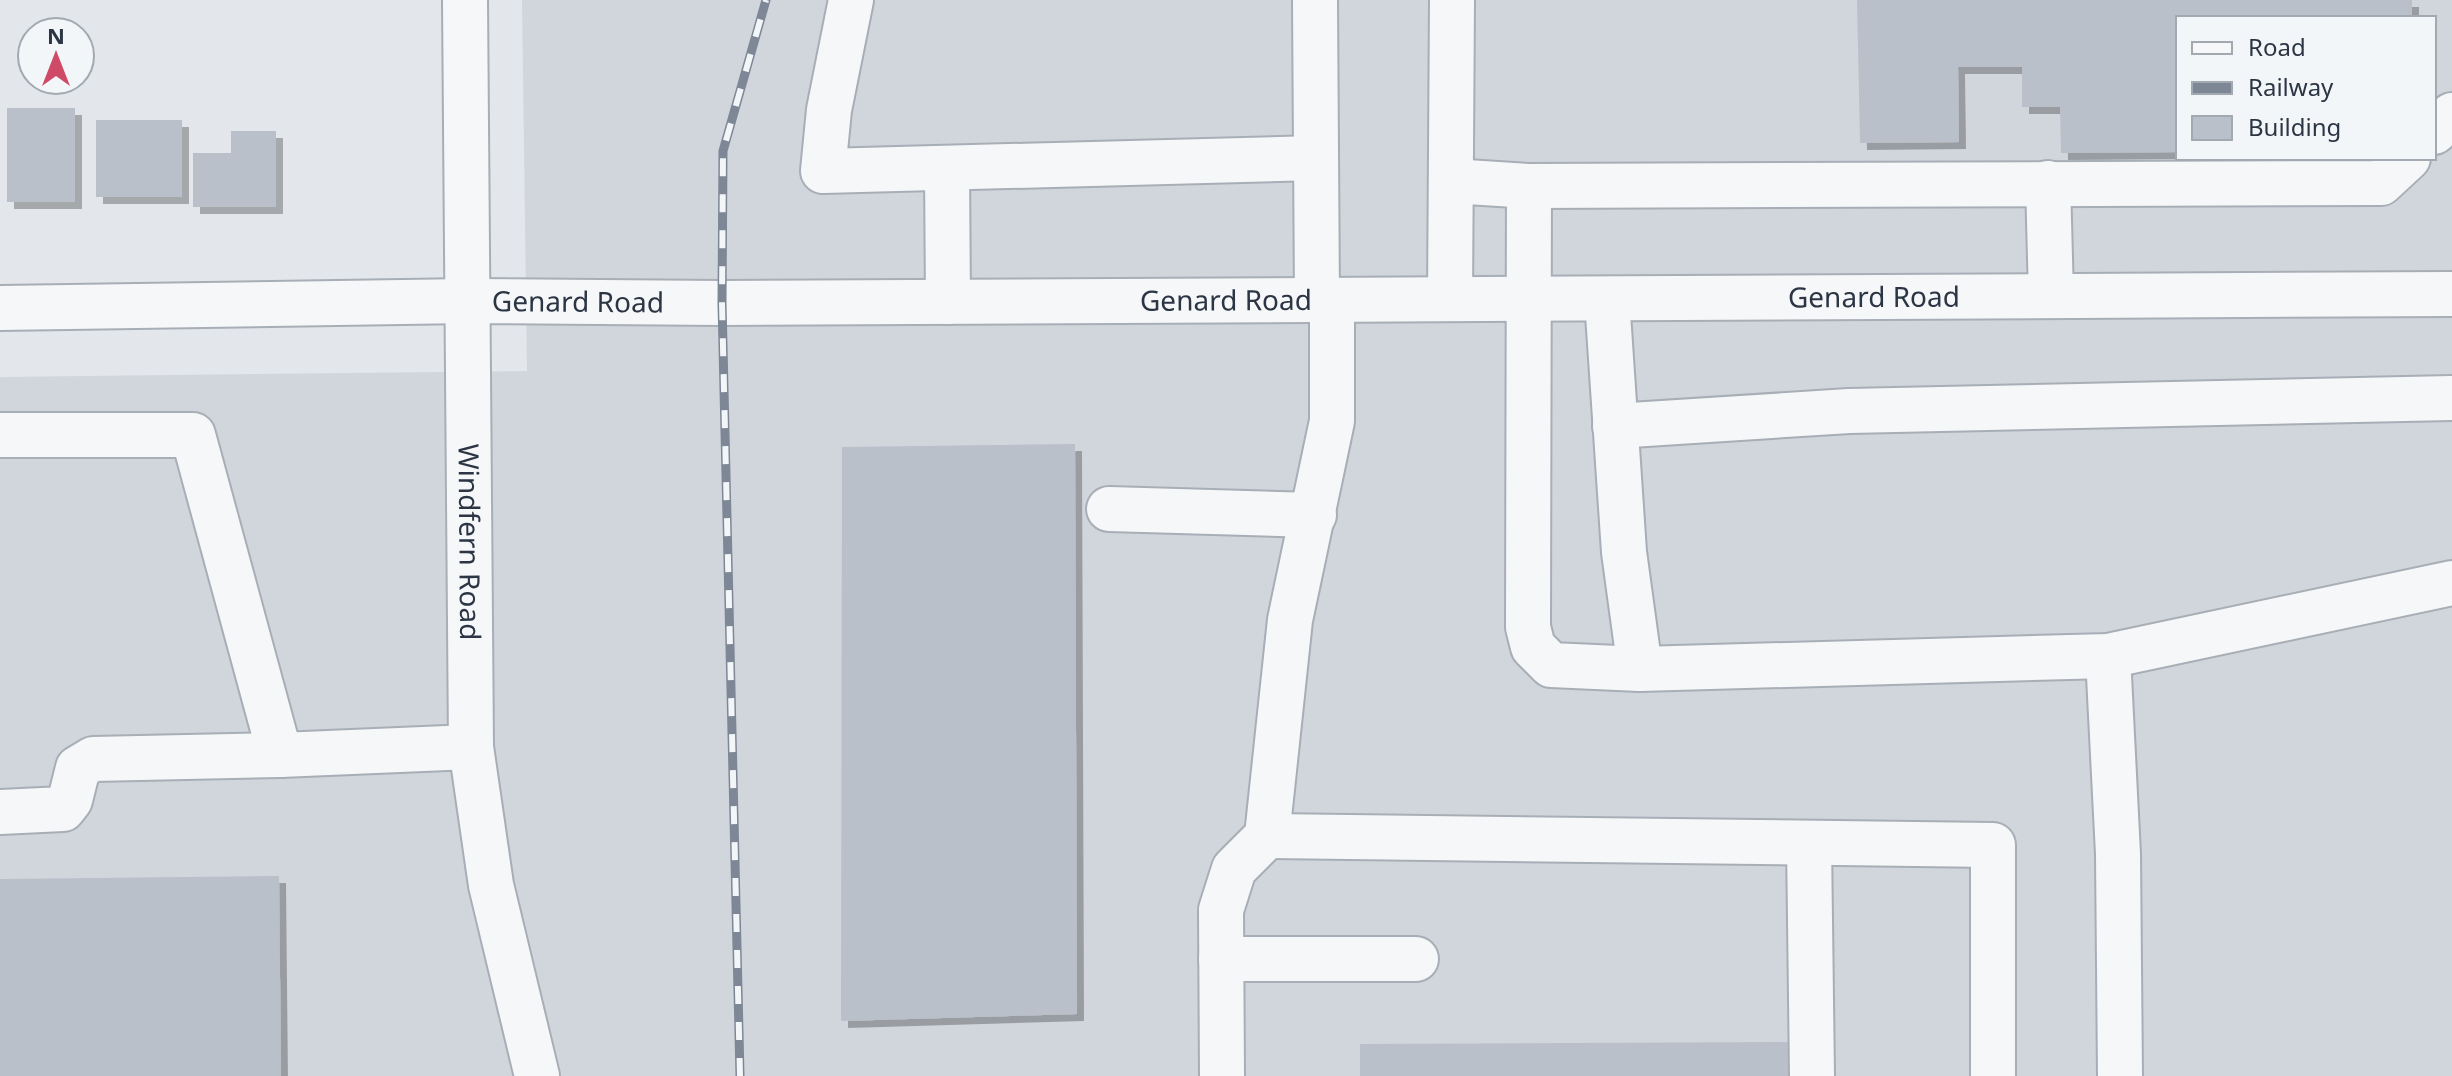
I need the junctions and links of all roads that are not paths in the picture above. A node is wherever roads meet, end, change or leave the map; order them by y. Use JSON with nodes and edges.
{"nodes":[{"id":1,"x":465,"y":0,"type":"edge"},
{"id":2,"x":851,"y":0,"type":"edge"},
{"id":3,"x":1315,"y":0,"type":"edge"},
{"id":4,"x":1452,"y":0,"type":"edge"},
{"id":5,"x":2452,"y":115,"type":"edge"},
{"id":6,"x":2436,"y":130,"type":"edge"},
{"id":7,"x":1316,"y":158,"type":"junction"},
{"id":8,"x":2406,"y":160,"type":"edge"},
{"id":9,"x":947,"y":168,"type":"junction"},
{"id":10,"x":1451,"y":181,"type":"junction"},
{"id":11,"x":2048,"y":183,"type":"junction"},
{"id":12,"x":1529,"y":186,"type":"junction"},
{"id":13,"x":2452,"y":294,"type":"edge"},
{"id":14,"x":2051,"y":296,"type":"junction"},
{"id":15,"x":1324,"y":299,"type":"junction"},
{"id":16,"x":1450,"y":299,"type":"junction"},
{"id":17,"x":1607,"y":299,"type":"junction"},
{"id":18,"x":469,"y":301,"type":"junction"},
{"id":19,"x":1529,"y":301,"type":"junction"},
{"id":20,"x":948,"y":302,"type":"junction"},
{"id":21,"x":0,"y":308,"type":"edge"},
{"id":22,"x":2452,"y":398,"type":"edge"},
{"id":23,"x":1615,"y":426,"type":"junction"},
{"id":24,"x":0,"y":435,"type":"edge"},
{"id":25,"x":1109,"y":509,"type":"dead end"},
{"id":26,"x":1314,"y":515,"type":"junction"},
{"id":27,"x":2452,"y":583,"type":"edge"},
{"id":28,"x":2108,"y":656,"type":"junction"},
{"id":29,"x":1640,"y":669,"type":"junction"},
{"id":30,"x":471,"y":747,"type":"junction"},
{"id":31,"x":280,"y":755,"type":"junction"},
{"id":32,"x":0,"y":812,"type":"edge"},
{"id":33,"x":1267,"y":836,"type":"junction"},
{"id":34,"x":1809,"y":843,"type":"junction"},
{"id":35,"x":1221,"y":959,"type":"junction"},
{"id":36,"x":1416,"y":959,"type":"dead end"},
{"id":37,"x":537,"y":1076,"type":"edge"},
{"id":38,"x":1222,"y":1076,"type":"edge"},
{"id":39,"x":1812,"y":1076,"type":"edge"},
{"id":40,"x":1993,"y":1076,"type":"edge"},
{"id":41,"x":2120,"y":1076,"type":"edge"}],
"edges":[{"from":1,"to":18,"type":"street","name":"Windfern Road"},
{"from":2,"to":9,"type":"street"},
{"from":3,"to":7,"type":"street"},
{"from":4,"to":10,"type":"street"},
{"from":5,"to":6,"type":"street"},
{"from":7,"to":9,"type":"street"},
{"from":7,"to":15,"type":"street"},
{"from":8,"to":11,"type":"street"},
{"from":9,"to":20,"type":"street"},
{"from":10,"to":12,"type":"street"},
{"from":10,"to":16,"type":"street"},
{"from":11,"to":12,"type":"street"},
{"from":11,"to":14,"type":"street"},
{"from":12,"to":19,"type":"street"},
{"from":13,"to":14,"type":"street","name":"Genard Road"},
{"from":14,"to":17,"type":"street","name":"Genard Road"},
{"from":15,"to":16,"type":"street","name":"Genard Road"},
{"from":15,"to":20,"type":"street","name":"Genard Road"},
{"from":15,"to":26,"type":"street"},
{"from":16,"to":19,"type":"street","name":"Genard Road"},
{"from":17,"to":19,"type":"street","name":"Genard Road"},
{"from":17,"to":23,"type":"street"},
{"from":18,"to":20,"type":"street","name":"Genard Road"},
{"from":18,"to":21,"type":"street","name":"Genard Road"},
{"from":18,"to":30,"type":"street","name":"Windfern Road"},
{"from":19,"to":29,"type":"street"},
{"from":22,"to":23,"type":"street"},
{"from":23,"to":29,"type":"street"},
{"from":24,"to":31,"type":"street"},
{"from":25,"to":26,"type":"street"},
{"from":26,"to":33,"type":"street"},
{"from":27,"to":28,"type":"street"},
{"from":28,"to":29,"type":"street"},
{"from":28,"to":41,"type":"street"},
{"from":30,"to":31,"type":"street"},
{"from":30,"to":37,"type":"street","name":"Windfern Road"},
{"from":31,"to":32,"type":"street"},
{"from":33,"to":34,"type":"street"},
{"from":33,"to":35,"type":"street"},
{"from":34,"to":39,"type":"street"},
{"from":34,"to":40,"type":"street"},
{"from":35,"to":36,"type":"street"},
{"from":35,"to":38,"type":"street"}]}
